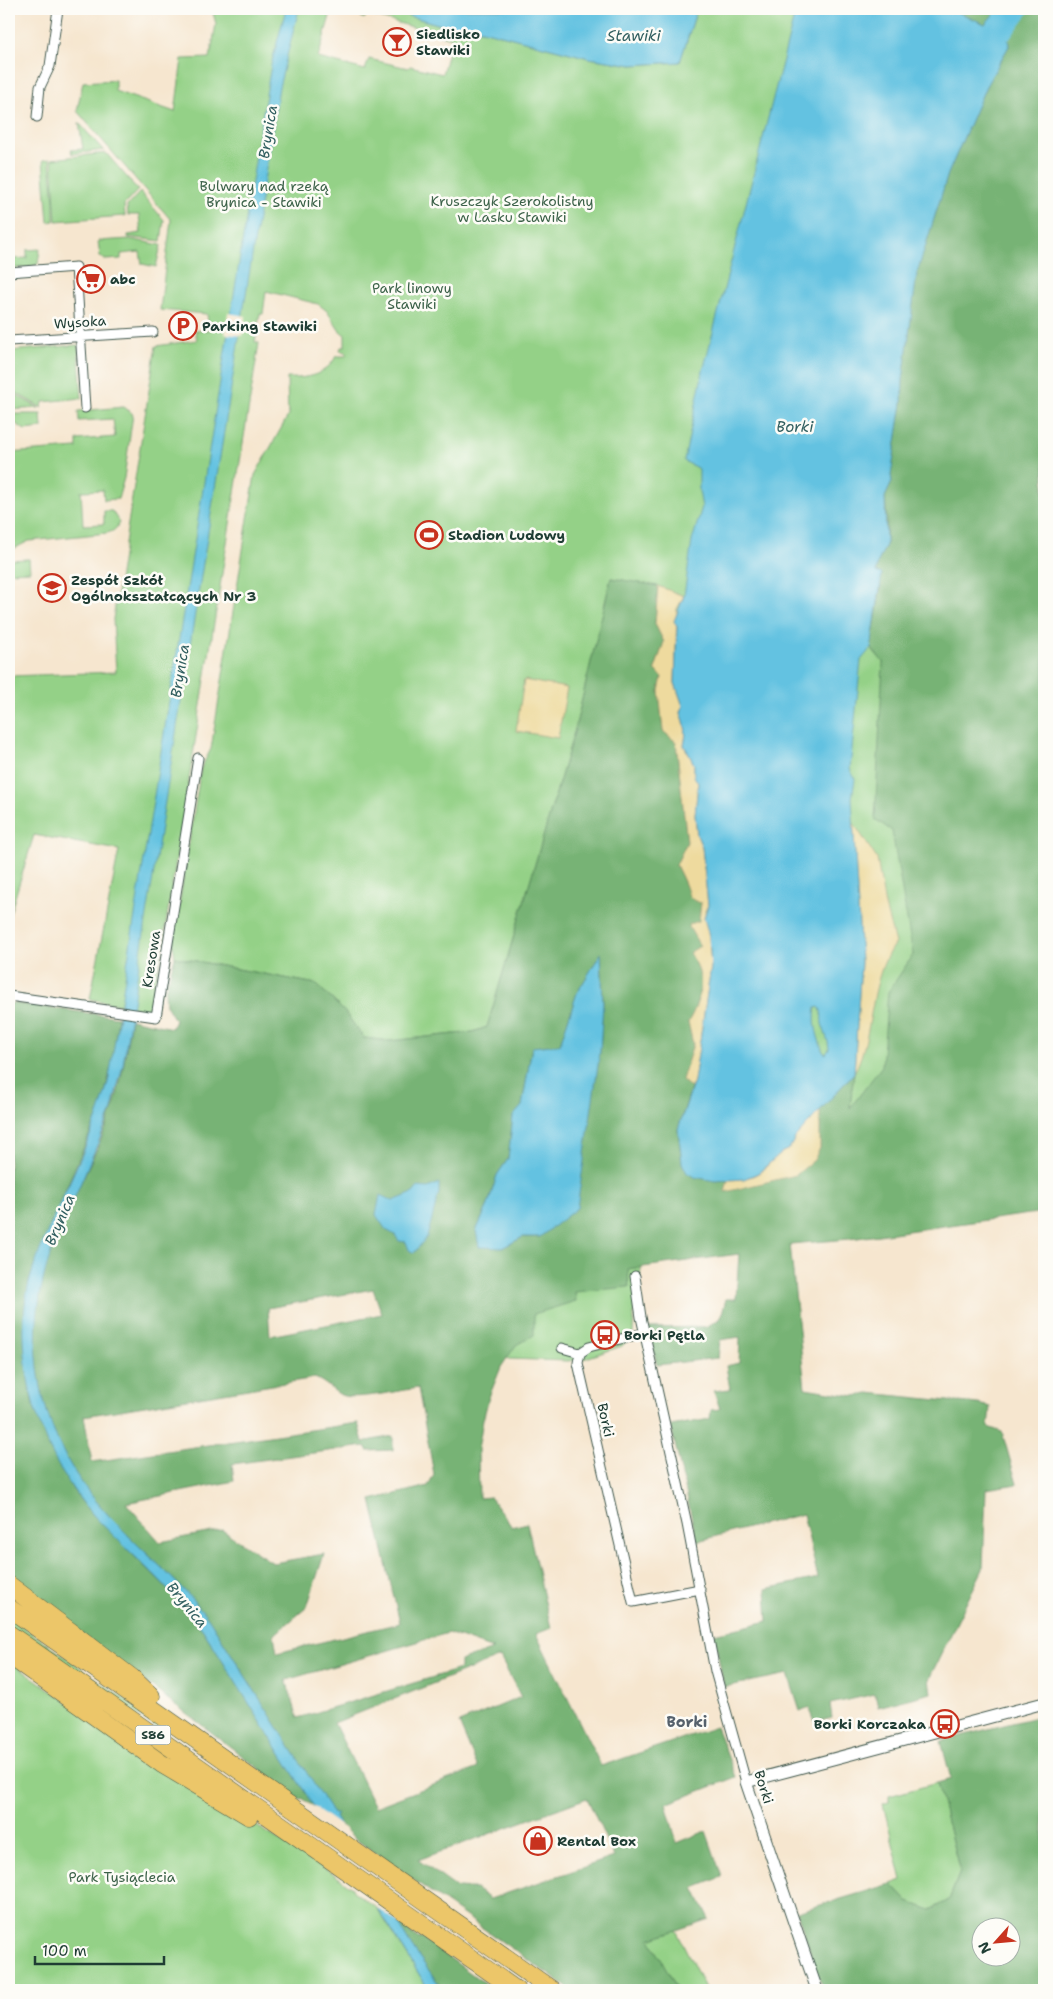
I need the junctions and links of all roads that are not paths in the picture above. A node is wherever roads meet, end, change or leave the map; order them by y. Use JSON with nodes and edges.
{"nodes":[{"id":1,"x":58,"y":9,"type":"edge"},
{"id":2,"x":37,"y":117,"type":"dead end"},
{"id":3,"x":9,"y":272,"type":"edge"},
{"id":4,"x":153,"y":332,"type":"dead end"},
{"id":5,"x":81,"y":336,"type":"junction"},
{"id":6,"x":9,"y":341,"type":"edge"},
{"id":7,"x":85,"y":408,"type":"dead end"},
{"id":8,"x":198,"y":758,"type":"dead end"},
{"id":9,"x":9,"y":996,"type":"edge"},
{"id":10,"x":634,"y":1276,"type":"dead end"},
{"id":11,"x":644,"y":1333,"type":"junction"},
{"id":12,"x":562,"y":1348,"type":"dead end"},
{"id":13,"x":580,"y":1353,"type":"junction"},
{"id":14,"x":9,"y":1585,"type":"edge"},
{"id":15,"x":700,"y":1588,"type":"junction"},
{"id":16,"x":9,"y":1608,"type":"edge"},
{"id":17,"x":9,"y":1634,"type":"edge"},
{"id":18,"x":9,"y":1655,"type":"edge"},
{"id":19,"x":1044,"y":1703,"type":"edge"},
{"id":20,"x":203,"y":1744,"type":"junction"},
{"id":21,"x":746,"y":1782,"type":"junction"},
{"id":22,"x":298,"y":1836,"type":"junction"},
{"id":23,"x":516,"y":1990,"type":"edge"},
{"id":24,"x":552,"y":1990,"type":"edge"},
{"id":25,"x":817,"y":1990,"type":"edge"}],
"edges":[{"from":1,"to":2,"type":"street"},
{"from":3,"to":5,"type":"street"},
{"from":4,"to":5,"type":"street","name":"Wysoka"},
{"from":5,"to":6,"type":"street","name":"Wysoka"},
{"from":5,"to":7,"type":"street"},
{"from":8,"to":9,"type":"street","name":"Kresowa"},
{"from":10,"to":11,"type":"street","name":"Borki"},
{"from":11,"to":13,"type":"street"},
{"from":11,"to":15,"type":"street","name":"Borki"},
{"from":12,"to":13,"type":"street"},
{"from":13,"to":15,"type":"street","name":"Borki"},
{"from":14,"to":20,"type":"highway"},
{"from":15,"to":21,"type":"street","name":"Borki"},
{"from":16,"to":20,"type":"highway","number":"S86"},
{"from":17,"to":22,"type":"highway","number":"S86"},
{"from":18,"to":22,"type":"highway"},
{"from":19,"to":21,"type":"street"},
{"from":20,"to":24,"type":"highway","number":"S86"},
{"from":21,"to":25,"type":"street","name":"Borki"},
{"from":22,"to":23,"type":"highway","number":"S86"}]}
